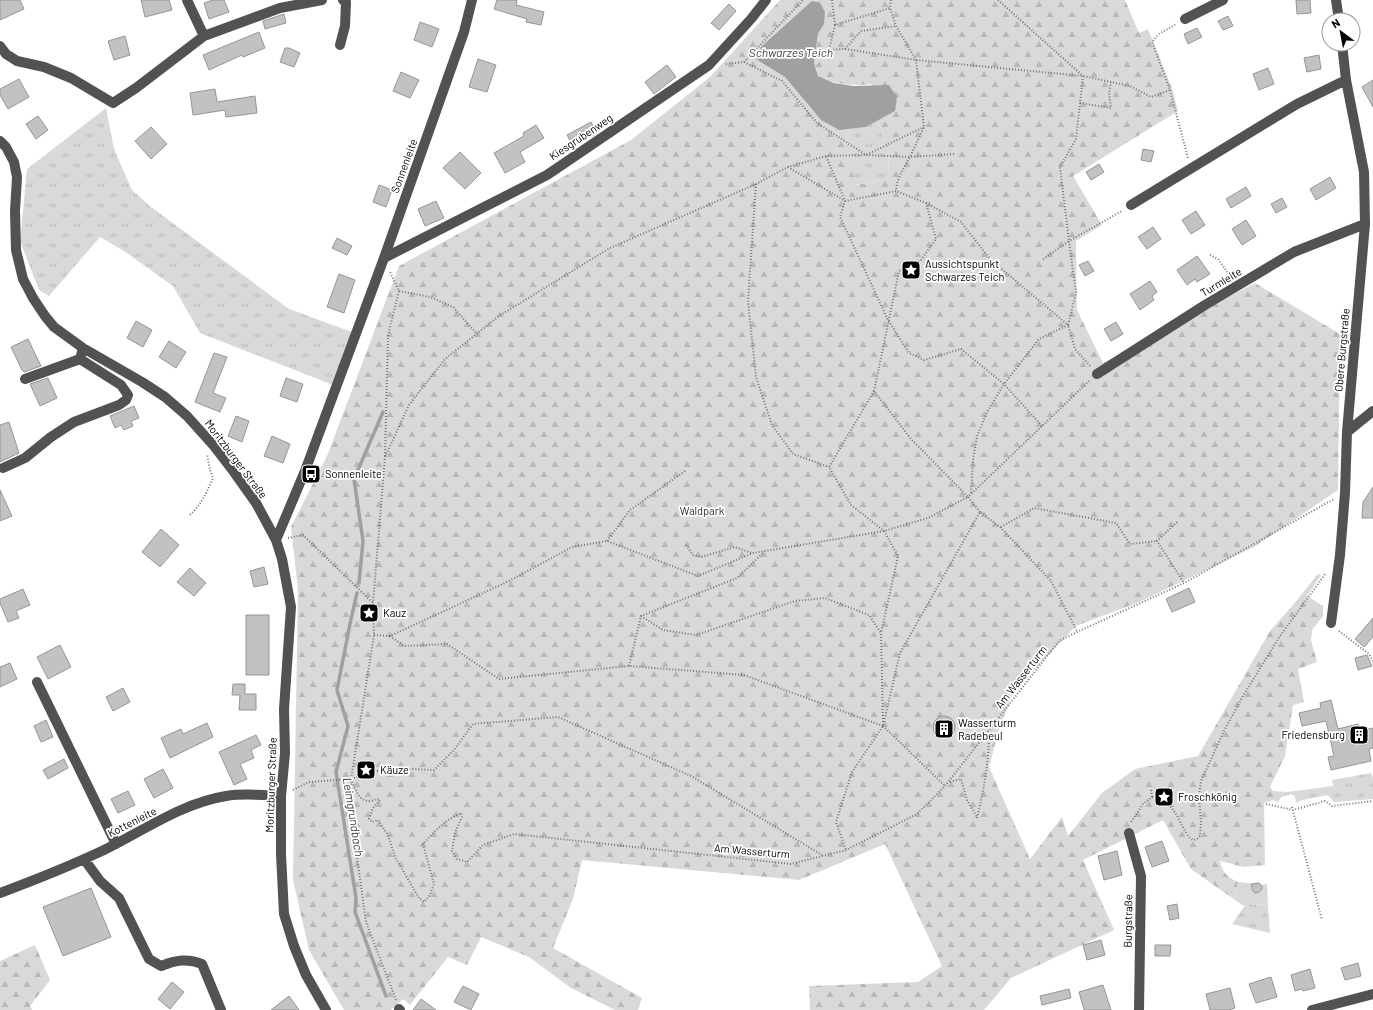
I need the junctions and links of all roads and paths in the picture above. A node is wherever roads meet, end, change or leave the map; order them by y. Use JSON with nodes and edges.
{"nodes":[{"id":1,"x":187,"y":0,"type":"edge"},
{"id":2,"x":322,"y":0,"type":"edge"},
{"id":3,"x":343,"y":0,"type":"edge"},
{"id":4,"x":472,"y":0,"type":"edge"},
{"id":5,"x":766,"y":0,"type":"edge"},
{"id":6,"x":803,"y":0,"type":"edge"},
{"id":7,"x":832,"y":0,"type":"edge"},
{"id":8,"x":891,"y":0,"type":"edge"},
{"id":9,"x":998,"y":0,"type":"edge"},
{"id":10,"x":1223,"y":0,"type":"edge"},
{"id":11,"x":1336,"y":0,"type":"edge"},
{"id":12,"x":890,"y":8,"type":"junction"},
{"id":13,"x":1338,"y":12,"type":"edge"},
{"id":14,"x":1185,"y":19,"type":"joint"},
{"id":15,"x":835,"y":25,"type":"junction"},
{"id":16,"x":896,"y":26,"type":"junction"},
{"id":17,"x":204,"y":36,"type":"junction"},
{"id":18,"x":340,"y":45,"type":"dead end"},
{"id":19,"x":0,"y":46,"type":"edge"},
{"id":20,"x":845,"y":49,"type":"junction"},
{"id":21,"x":1343,"y":52,"type":"edge"},
{"id":22,"x":916,"y":60,"type":"junction"},
{"id":23,"x":1083,"y":76,"type":"junction"},
{"id":24,"x":1346,"y":80,"type":"junction"},
{"id":25,"x":1111,"y":81,"type":"junction"},
{"id":26,"x":1170,"y":90,"type":"junction"},
{"id":27,"x":1080,"y":103,"type":"junction"},
{"id":28,"x":924,"y":127,"type":"junction"},
{"id":29,"x":0,"y":141,"type":"edge"},
{"id":30,"x":954,"y":154,"type":"dead end"},
{"id":31,"x":866,"y":155,"type":"junction"},
{"id":32,"x":826,"y":156,"type":"junction"},
{"id":33,"x":910,"y":157,"type":"junction"},
{"id":34,"x":788,"y":167,"type":"junction"},
{"id":35,"x":1191,"y":169,"type":"junction"},
{"id":36,"x":756,"y":184,"type":"junction"},
{"id":37,"x":896,"y":191,"type":"junction"},
{"id":38,"x":845,"y":201,"type":"junction"},
{"id":39,"x":926,"y":203,"type":"junction"},
{"id":40,"x":1132,"y":205,"type":"joint"},
{"id":41,"x":1365,"y":224,"type":"junction"},
{"id":42,"x":1069,"y":241,"type":"junction"},
{"id":43,"x":1210,"y":255,"type":"dead end"},
{"id":44,"x":384,"y":258,"type":"junction"},
{"id":45,"x":1042,"y":260,"type":"dead end"},
{"id":46,"x":1238,"y":286,"type":"junction"},
{"id":47,"x":399,"y":291,"type":"junction"},
{"id":48,"x":888,"y":320,"type":"junction"},
{"id":49,"x":1068,"y":325,"type":"junction"},
{"id":50,"x":477,"y":334,"type":"junction"},
{"id":51,"x":84,"y":348,"type":"junction"},
{"id":52,"x":80,"y":359,"type":"junction"},
{"id":53,"x":1097,"y":374,"type":"junction"},
{"id":54,"x":25,"y":379,"type":"dead end"},
{"id":55,"x":1004,"y":384,"type":"junction"},
{"id":56,"x":874,"y":391,"type":"junction"},
{"id":57,"x":1373,"y":411,"type":"edge"},
{"id":58,"x":1042,"y":426,"type":"junction"},
{"id":59,"x":1347,"y":432,"type":"junction"},
{"id":60,"x":214,"y":446,"type":"junction"},
{"id":61,"x":385,"y":457,"type":"junction"},
{"id":62,"x":828,"y":467,"type":"junction"},
{"id":63,"x":3,"y":468,"type":"dead end"},
{"id":64,"x":685,"y":471,"type":"dead end"},
{"id":65,"x":1345,"y":493,"type":"junction"},
{"id":66,"x":971,"y":494,"type":"junction"},
{"id":67,"x":968,"y":497,"type":"junction"},
{"id":68,"x":980,"y":512,"type":"junction"},
{"id":69,"x":190,"y":516,"type":"dead end"},
{"id":70,"x":1177,"y":522,"type":"dead end"},
{"id":71,"x":1000,"y":527,"type":"junction"},
{"id":72,"x":884,"y":531,"type":"junction"},
{"id":73,"x":303,"y":535,"type":"dead end"},
{"id":74,"x":276,"y":540,"type":"junction"},
{"id":75,"x":607,"y":541,"type":"junction"},
{"id":76,"x":1157,"y":541,"type":"junction"},
{"id":77,"x":686,"y":545,"type":"dead end"},
{"id":78,"x":764,"y":552,"type":"junction"},
{"id":79,"x":753,"y":553,"type":"junction"},
{"id":80,"x":1340,"y":555,"type":"junction"},
{"id":81,"x":1184,"y":582,"type":"junction"},
{"id":82,"x":373,"y":603,"type":"junction"},
{"id":83,"x":641,"y":616,"type":"junction"},
{"id":84,"x":1331,"y":623,"type":"dead end"},
{"id":85,"x":1077,"y":632,"type":"junction"},
{"id":86,"x":1339,"y":632,"type":"dead end"},
{"id":87,"x":881,"y":633,"type":"junction"},
{"id":88,"x":374,"y":635,"type":"junction"},
{"id":89,"x":390,"y":636,"type":"junction"},
{"id":90,"x":1373,"y":661,"type":"edge"},
{"id":91,"x":629,"y":666,"type":"junction"},
{"id":92,"x":36,"y":682,"type":"dead end"},
{"id":93,"x":883,"y":726,"type":"junction"},
{"id":94,"x":989,"y":730,"type":"junction"},
{"id":95,"x":351,"y":778,"type":"junction"},
{"id":96,"x":949,"y":782,"type":"junction"},
{"id":97,"x":945,"y":786,"type":"junction"},
{"id":98,"x":1152,"y":790,"type":"dead end"},
{"id":99,"x":281,"y":796,"type":"junction"},
{"id":100,"x":1152,"y":797,"type":"junction"},
{"id":101,"x":1373,"y":801,"type":"edge"},
{"id":102,"x":1266,"y":804,"type":"dead end"},
{"id":103,"x":1292,"y":806,"type":"dead end"},
{"id":104,"x":1293,"y":810,"type":"junction"},
{"id":105,"x":1129,"y":833,"type":"joint"},
{"id":106,"x":116,"y":844,"type":"junction"},
{"id":107,"x":846,"y":850,"type":"junction"},
{"id":108,"x":823,"y":856,"type":"junction"},
{"id":109,"x":84,"y":859,"type":"junction"},
{"id":110,"x":0,"y":893,"type":"edge"},
{"id":111,"x":1322,"y":920,"type":"dead end"},
{"id":112,"x":1373,"y":994,"type":"edge"},
{"id":113,"x":220,"y":1010,"type":"edge"},
{"id":114,"x":326,"y":1010,"type":"edge"},
{"id":115,"x":400,"y":1010,"type":"edge"},
{"id":116,"x":1139,"y":1010,"type":"edge"},
{"id":117,"x":1312,"y":1010,"type":"edge"}],
"edges":[{"from":1,"to":17,"type":"street"},
{"from":2,"to":17,"type":"street"},
{"from":3,"to":18,"type":"street"},
{"from":4,"to":44,"type":"street","name":"Sonnenleite"},
{"from":5,"to":44,"type":"street","name":"Kiesgrubenweg"},
{"from":6,"to":31,"type":"path"},
{"from":7,"to":15,"type":"path"},
{"from":8,"to":12,"type":"path"},
{"from":9,"to":23,"type":"path"},
{"from":10,"to":14,"type":"street"},
{"from":11,"to":13,"type":"street"},
{"from":12,"to":15,"type":"path"},
{"from":12,"to":16,"type":"path"},
{"from":14,"to":26,"type":"path"},
{"from":15,"to":20,"type":"path"},
{"from":16,"to":20,"type":"path"},
{"from":16,"to":22,"type":"path"},
{"from":17,"to":19,"type":"street"},
{"from":20,"to":22,"type":"path"},
{"from":21,"to":24,"type":"street","name":"Obere Burgstraße"},
{"from":22,"to":23,"type":"path"},
{"from":22,"to":28,"type":"path"},
{"from":23,"to":25,"type":"path"},
{"from":23,"to":27,"type":"path"},
{"from":24,"to":35,"type":"street"},
{"from":24,"to":41,"type":"street","name":"Obere Burgstraße"},
{"from":25,"to":26,"type":"path"},
{"from":25,"to":27,"type":"path"},
{"from":26,"to":35,"type":"path"},
{"from":27,"to":42,"type":"path"},
{"from":28,"to":31,"type":"path"},
{"from":28,"to":33,"type":"path"},
{"from":29,"to":51,"type":"street","name":"Moritzburger Straße"},
{"from":30,"to":33,"type":"path"},
{"from":31,"to":32,"type":"path"},
{"from":31,"to":33,"type":"path"},
{"from":32,"to":34,"type":"path"},
{"from":32,"to":38,"type":"path"},
{"from":33,"to":37,"type":"path"},
{"from":34,"to":36,"type":"path"},
{"from":34,"to":38,"type":"path"},
{"from":35,"to":40,"type":"street"},
{"from":36,"to":50,"type":"path"},
{"from":36,"to":62,"type":"path"},
{"from":37,"to":38,"type":"path"},
{"from":37,"to":39,"type":"path"},
{"from":38,"to":48,"type":"path"},
{"from":39,"to":48,"type":"path"},
{"from":39,"to":49,"type":"path"},
{"from":40,"to":42,"type":"path"},
{"from":41,"to":46,"type":"street","name":"Turmleite"},
{"from":41,"to":59,"type":"street","name":"Obere Burgstraße"},
{"from":42,"to":45,"type":"path"},
{"from":42,"to":49,"type":"path"},
{"from":43,"to":46,"type":"path"},
{"from":44,"to":47,"type":"path"},
{"from":44,"to":74,"type":"street","name":"Sonnenleite"},
{"from":46,"to":53,"type":"street","name":"Turmleite"},
{"from":47,"to":50,"type":"path"},
{"from":47,"to":61,"type":"path"},
{"from":48,"to":55,"type":"path"},
{"from":48,"to":56,"type":"path"},
{"from":49,"to":53,"type":"path"},
{"from":49,"to":55,"type":"path"},
{"from":50,"to":61,"type":"path"},
{"from":51,"to":52,"type":"street"},
{"from":51,"to":60,"type":"street","name":"Moritzburger Straße"},
{"from":52,"to":54,"type":"street"},
{"from":52,"to":63,"type":"street"},
{"from":53,"to":58,"type":"path"},
{"from":55,"to":58,"type":"path"},
{"from":55,"to":66,"type":"path"},
{"from":56,"to":62,"type":"path"},
{"from":56,"to":67,"type":"path"},
{"from":57,"to":59,"type":"street"},
{"from":58,"to":66,"type":"path"},
{"from":59,"to":65,"type":"street","name":"Obere Burgstraße"},
{"from":60,"to":69,"type":"path"},
{"from":60,"to":74,"type":"street","name":"Moritzburger Straße"},
{"from":61,"to":82,"type":"path"},
{"from":62,"to":72,"type":"path"},
{"from":64,"to":75,"type":"path"},
{"from":65,"to":80,"type":"street","name":"Obere Burgstraße"},
{"from":65,"to":81,"type":"path","name":"Am Wasserturm"},
{"from":66,"to":67,"type":"path"},
{"from":67,"to":68,"type":"path"},
{"from":67,"to":72,"type":"path"},
{"from":68,"to":71,"type":"path"},
{"from":68,"to":93,"type":"path"},
{"from":70,"to":76,"type":"path"},
{"from":71,"to":76,"type":"path"},
{"from":71,"to":85,"type":"path"},
{"from":72,"to":78,"type":"path"},
{"from":72,"to":87,"type":"path"},
{"from":73,"to":82,"type":"path"},
{"from":74,"to":99,"type":"street","name":"Moritzburger Straße"},
{"from":75,"to":79,"type":"path"},
{"from":75,"to":89,"type":"path"},
{"from":76,"to":81,"type":"path"},
{"from":77,"to":79,"type":"path"},
{"from":78,"to":79,"type":"path"},
{"from":78,"to":83,"type":"path"},
{"from":80,"to":84,"type":"street","name":"Obere Burgstraße"},
{"from":80,"to":100,"type":"path"},
{"from":81,"to":85,"type":"path","name":"Am Wasserturm"},
{"from":82,"to":88,"type":"path"},
{"from":83,"to":87,"type":"path"},
{"from":83,"to":91,"type":"path"},
{"from":85,"to":94,"type":"path","name":"Am Wasserturm"},
{"from":86,"to":90,"type":"path"},
{"from":87,"to":93,"type":"path"},
{"from":88,"to":89,"type":"path"},
{"from":88,"to":95,"type":"path"},
{"from":89,"to":91,"type":"path"},
{"from":91,"to":93,"type":"path"},
{"from":92,"to":106,"type":"street"},
{"from":93,"to":97,"type":"path"},
{"from":93,"to":107,"type":"path"},
{"from":94,"to":96,"type":"path","name":"Am Wasserturm"},
{"from":94,"to":96,"type":"path"},
{"from":95,"to":99,"type":"path"},
{"from":95,"to":108,"type":"path"},
{"from":95,"to":108,"type":"path","name":"Am Wasserturm"},
{"from":95,"to":115,"type":"path"},
{"from":96,"to":97,"type":"path","name":"Am Wasserturm"},
{"from":97,"to":107,"type":"path","name":"Am Wasserturm"},
{"from":98,"to":100,"type":"path"},
{"from":99,"to":106,"type":"street","name":"Kottenleite"},
{"from":99,"to":114,"type":"street","name":"Moritzburger Straße"},
{"from":100,"to":105,"type":"path"},
{"from":101,"to":104,"type":"path"},
{"from":102,"to":104,"type":"path"},
{"from":103,"to":104,"type":"path"},
{"from":104,"to":111,"type":"path"},
{"from":105,"to":116,"type":"street","name":"Burgstraße"},
{"from":106,"to":109,"type":"street","name":"Kottenleite"},
{"from":107,"to":108,"type":"path","name":"Am Wasserturm"},
{"from":109,"to":110,"type":"street","name":"Kottenleite"},
{"from":109,"to":113,"type":"street"},
{"from":112,"to":117,"type":"street"}]}
